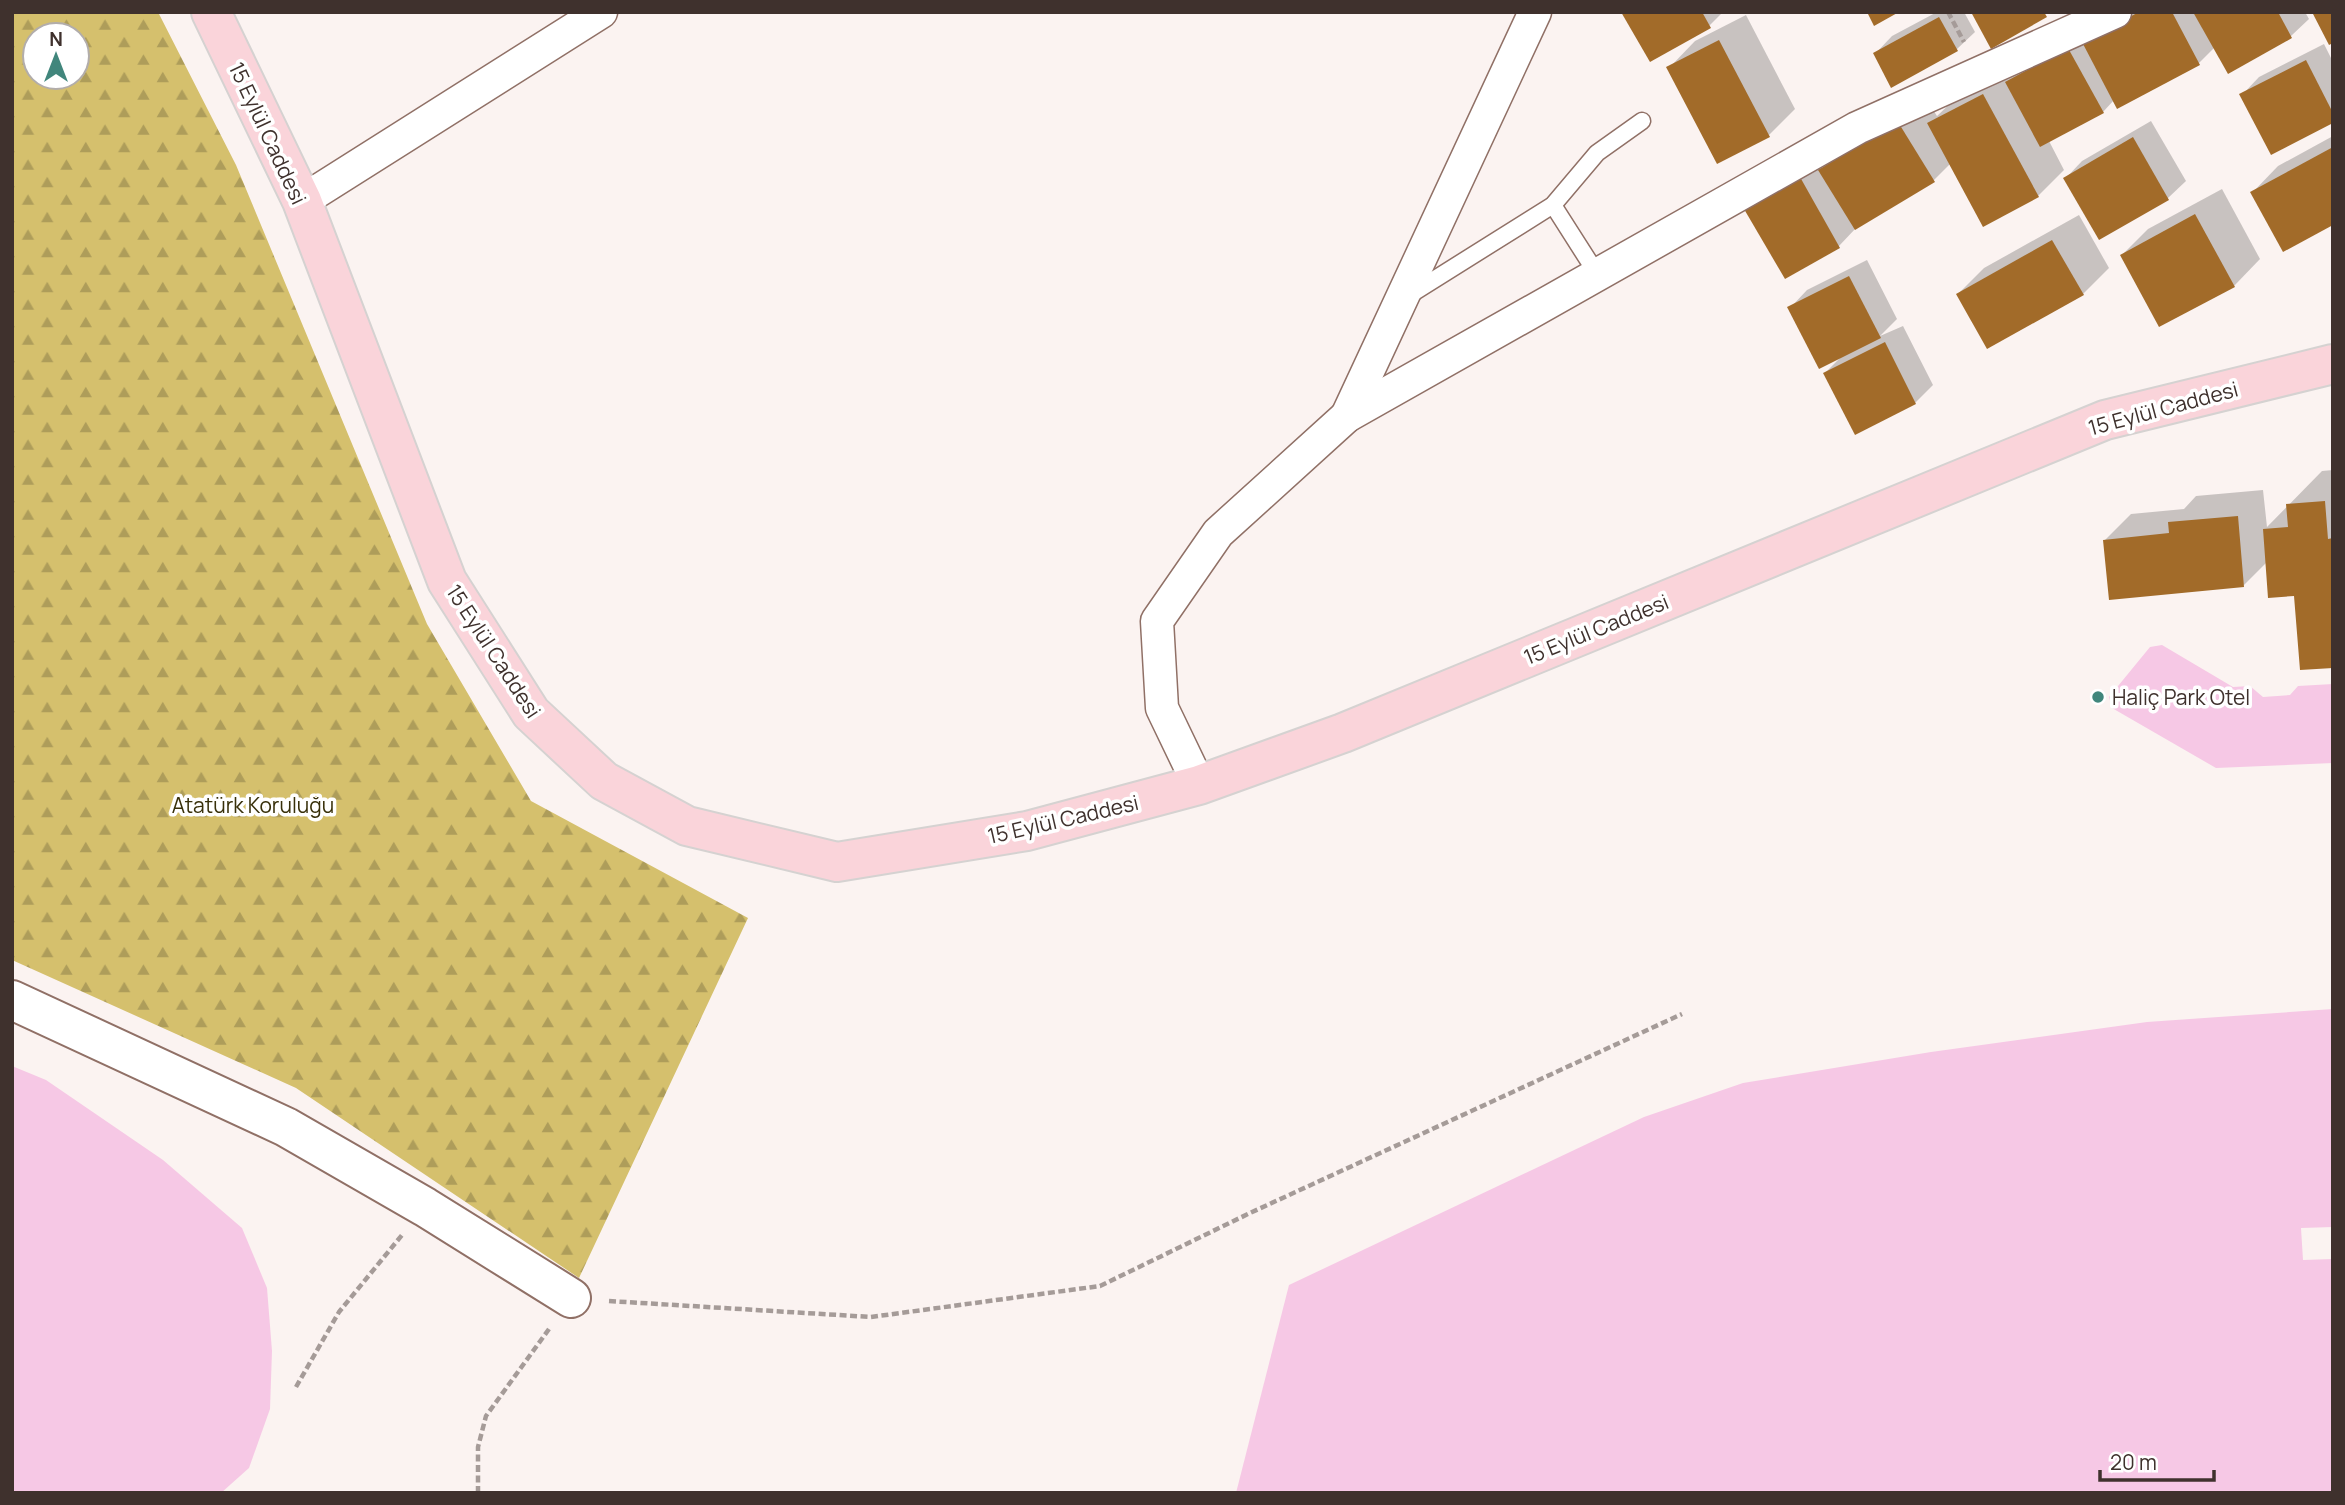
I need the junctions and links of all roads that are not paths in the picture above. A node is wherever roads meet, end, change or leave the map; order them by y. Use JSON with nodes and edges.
{"nodes":[{"id":1,"x":211,"y":12,"type":"edge"},
{"id":2,"x":601,"y":12,"type":"edge"},
{"id":3,"x":1535,"y":12,"type":"edge"},
{"id":4,"x":2115,"y":12,"type":"edge"},
{"id":5,"x":1642,"y":121,"type":"dead end"},
{"id":6,"x":302,"y":201,"type":"junction"},
{"id":7,"x":1553,"y":205,"type":"junction"},
{"id":8,"x":1597,"y":274,"type":"junction"},
{"id":9,"x":1400,"y":302,"type":"junction"},
{"id":10,"x":2333,"y":365,"type":"edge"},
{"id":11,"x":1347,"y":416,"type":"junction"},
{"id":12,"x":1199,"y":785,"type":"junction"},
{"id":13,"x":12,"y":1000,"type":"edge"},
{"id":14,"x":571,"y":1298,"type":"road end"}],
"edges":[{"from":1,"to":6,"type":"main road","name":"15 Eylül Caddesi"},
{"from":2,"to":6,"type":"street"},
{"from":3,"to":9,"type":"street"},
{"from":4,"to":8,"type":"street"},
{"from":5,"to":7,"type":"lane"},
{"from":6,"to":12,"type":"main road","name":"15 Eylül Caddesi"},
{"from":7,"to":8,"type":"lane"},
{"from":7,"to":9,"type":"lane"},
{"from":8,"to":11,"type":"street"},
{"from":9,"to":11,"type":"street"},
{"from":10,"to":12,"type":"main road","name":"15 Eylül Caddesi"},
{"from":11,"to":12,"type":"street"},
{"from":13,"to":14,"type":"street"}]}
